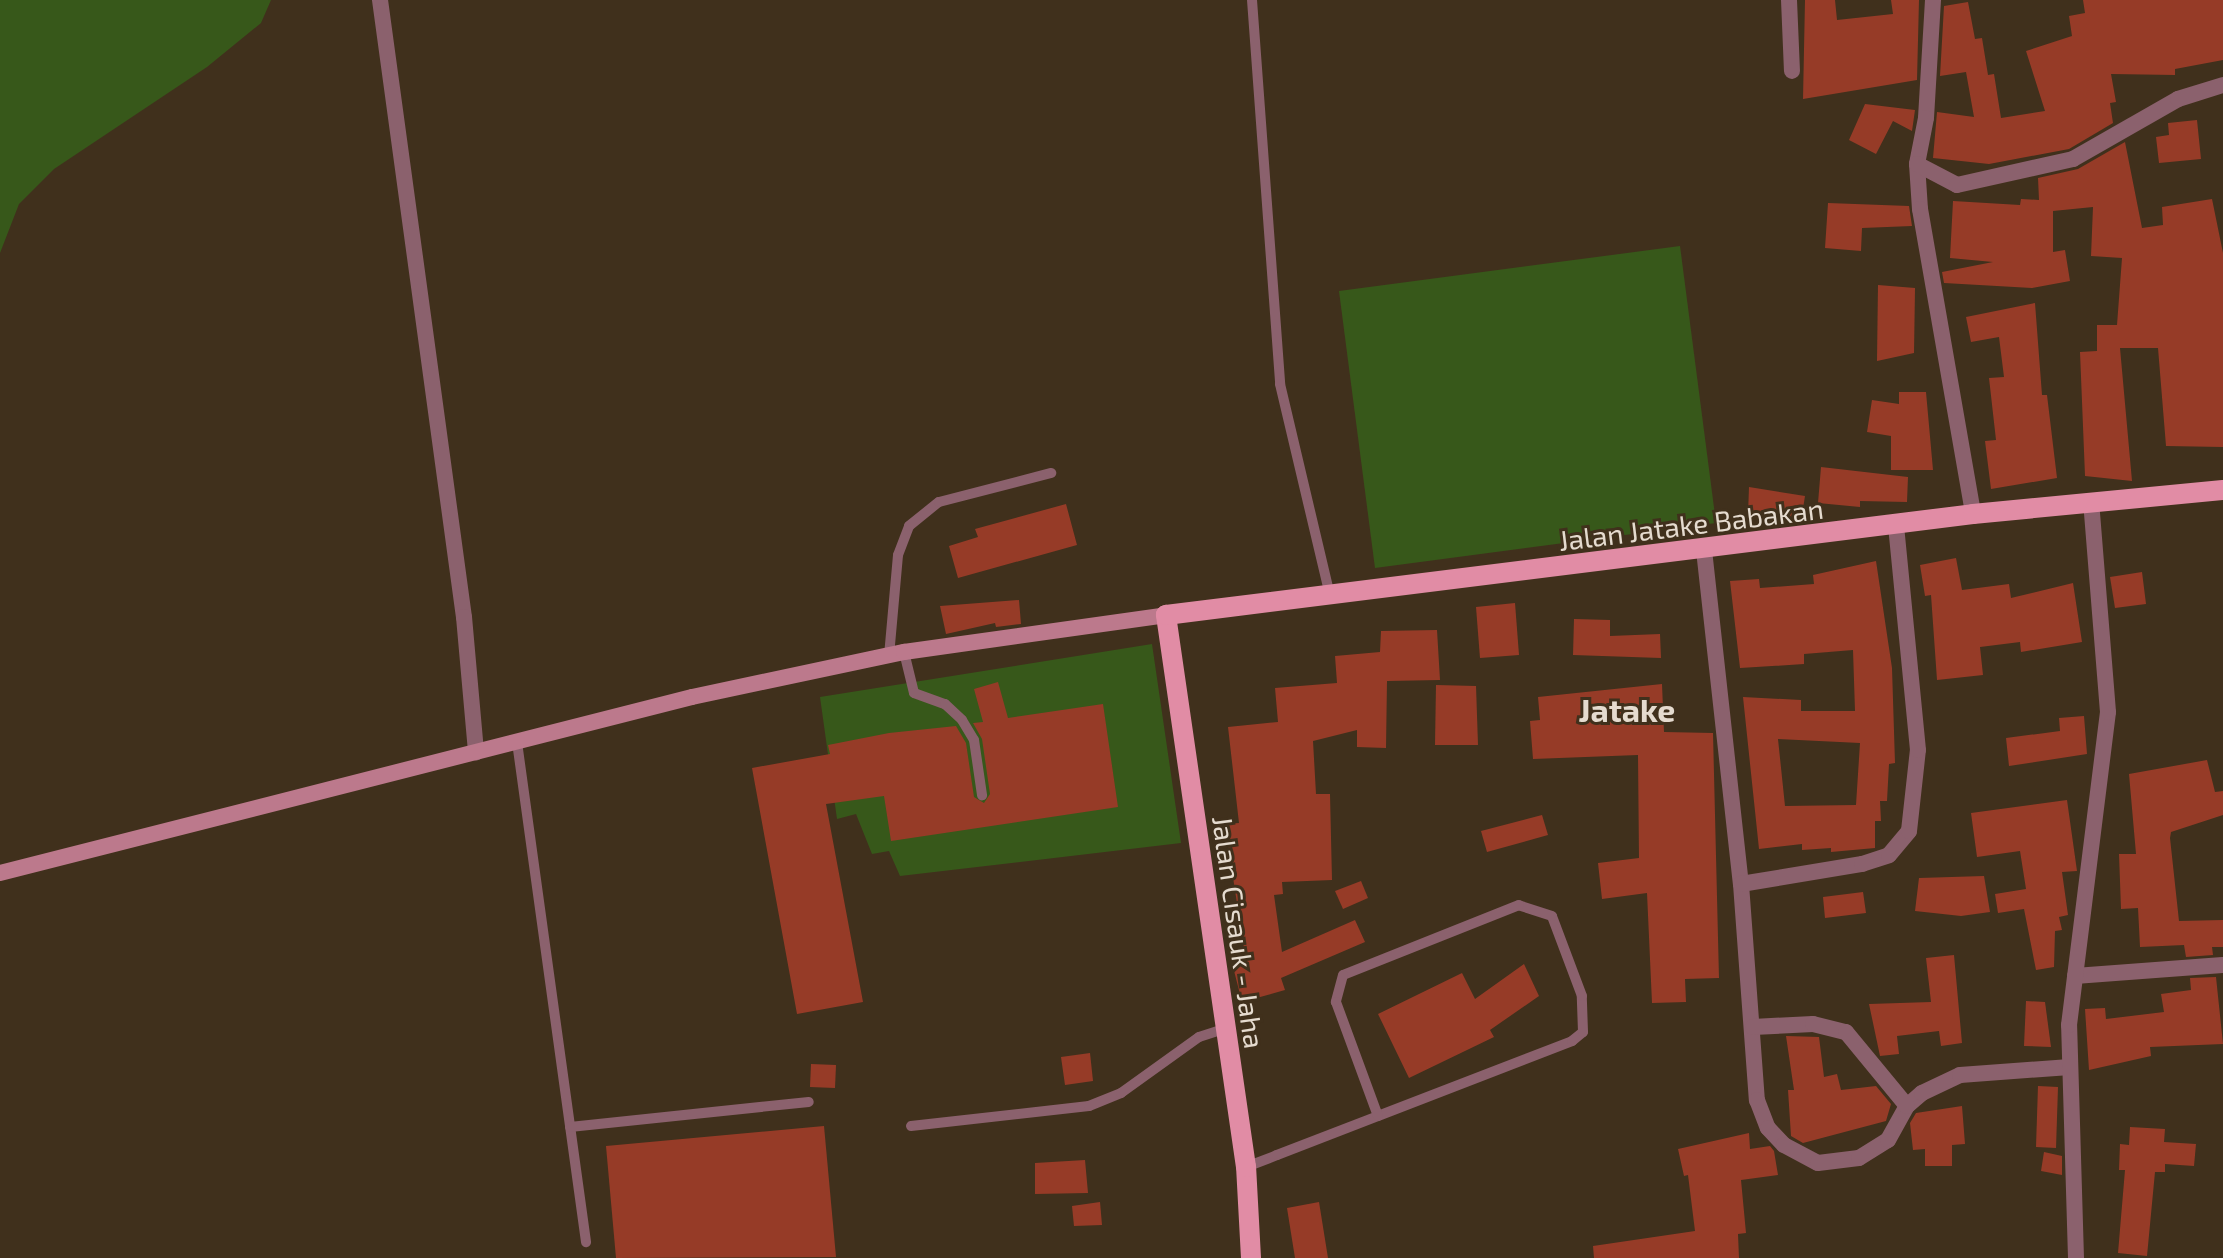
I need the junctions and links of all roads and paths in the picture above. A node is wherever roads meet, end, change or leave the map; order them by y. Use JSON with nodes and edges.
{"nodes":[{"id":1,"x":380,"y":0,"type":"edge"},
{"id":2,"x":1252,"y":0,"type":"edge"},
{"id":3,"x":1789,"y":0,"type":"edge"},
{"id":4,"x":1933,"y":0,"type":"edge"},
{"id":5,"x":1792,"y":71,"type":"dead end"},
{"id":6,"x":2223,"y":85,"type":"edge"},
{"id":7,"x":1917,"y":164,"type":"junction"},
{"id":8,"x":1051,"y":473,"type":"dead end"},
{"id":9,"x":2223,"y":490,"type":"edge"},
{"id":10,"x":2091,"y":502,"type":"junction"},
{"id":11,"x":1973,"y":514,"type":"junction"},
{"id":12,"x":1896,"y":526,"type":"junction"},
{"id":13,"x":1704,"y":550,"type":"junction"},
{"id":14,"x":1330,"y":596,"type":"junction"},
{"id":15,"x":1166,"y":615,"type":"junction"},
{"id":16,"x":896,"y":654,"type":"junction"},
{"id":17,"x":517,"y":742,"type":"junction"},
{"id":18,"x":476,"y":752,"type":"junction"},
{"id":19,"x":982,"y":795,"type":"dead end"},
{"id":20,"x":0,"y":873,"type":"edge"},
{"id":21,"x":1741,"y":884,"type":"junction"},
{"id":22,"x":2223,"y":965,"type":"edge"},
{"id":23,"x":2075,"y":976,"type":"junction"},
{"id":24,"x":1753,"y":1027,"type":"junction"},
{"id":25,"x":1224,"y":1029,"type":"junction"},
{"id":26,"x":2070,"y":1067,"type":"junction"},
{"id":27,"x":809,"y":1102,"type":"dead end"},
{"id":28,"x":1907,"y":1106,"type":"junction"},
{"id":29,"x":1378,"y":1116,"type":"junction"},
{"id":30,"x":911,"y":1126,"type":"dead end"},
{"id":31,"x":570,"y":1127,"type":"junction"},
{"id":32,"x":1246,"y":1167,"type":"junction"},
{"id":33,"x":586,"y":1242,"type":"dead end"},
{"id":34,"x":1251,"y":1258,"type":"edge"},
{"id":35,"x":2076,"y":1258,"type":"edge"}],
"edges":[{"from":1,"to":18,"type":"street"},
{"from":2,"to":14,"type":"lane"},
{"from":3,"to":5,"type":"street"},
{"from":4,"to":7,"type":"street"},
{"from":6,"to":7,"type":"street"},
{"from":7,"to":11,"type":"street"},
{"from":8,"to":16,"type":"lane"},
{"from":9,"to":10,"type":"main road","name":"Jalan Jatake Babakan"},
{"from":10,"to":11,"type":"main road","name":"Jalan Jatake Babakan"},
{"from":10,"to":23,"type":"street"},
{"from":11,"to":12,"type":"main road","name":"Jalan Jatake Babakan"},
{"from":12,"to":13,"type":"main road","name":"Jalan Jatake Babakan"},
{"from":12,"to":21,"type":"street"},
{"from":13,"to":14,"type":"main road","name":"Jalan Jatake Babakan"},
{"from":13,"to":21,"type":"street"},
{"from":14,"to":15,"type":"main road","name":"Jalan Jatake Babakan"},
{"from":15,"to":16,"type":"main road"},
{"from":15,"to":25,"type":"main road","name":"Jalan Cisauk - Jaha"},
{"from":16,"to":17,"type":"main road"},
{"from":16,"to":19,"type":"lane"},
{"from":17,"to":18,"type":"main road"},
{"from":17,"to":31,"type":"lane"},
{"from":18,"to":20,"type":"main road"},
{"from":21,"to":24,"type":"street"},
{"from":22,"to":23,"type":"street"},
{"from":23,"to":26,"type":"street"},
{"from":24,"to":28,"type":"street"},
{"from":24,"to":28,"type":"street"},
{"from":25,"to":30,"type":"lane"},
{"from":25,"to":32,"type":"main road","name":"Jalan Cisauk - Jaha"},
{"from":26,"to":28,"type":"street"},
{"from":26,"to":35,"type":"street"},
{"from":27,"to":31,"type":"lane"},
{"from":29,"to":29,"type":"lane"},
{"from":29,"to":32,"type":"lane"},
{"from":31,"to":33,"type":"lane"},
{"from":32,"to":34,"type":"main road","name":"Jalan Cisauk - Jaha"}]}
